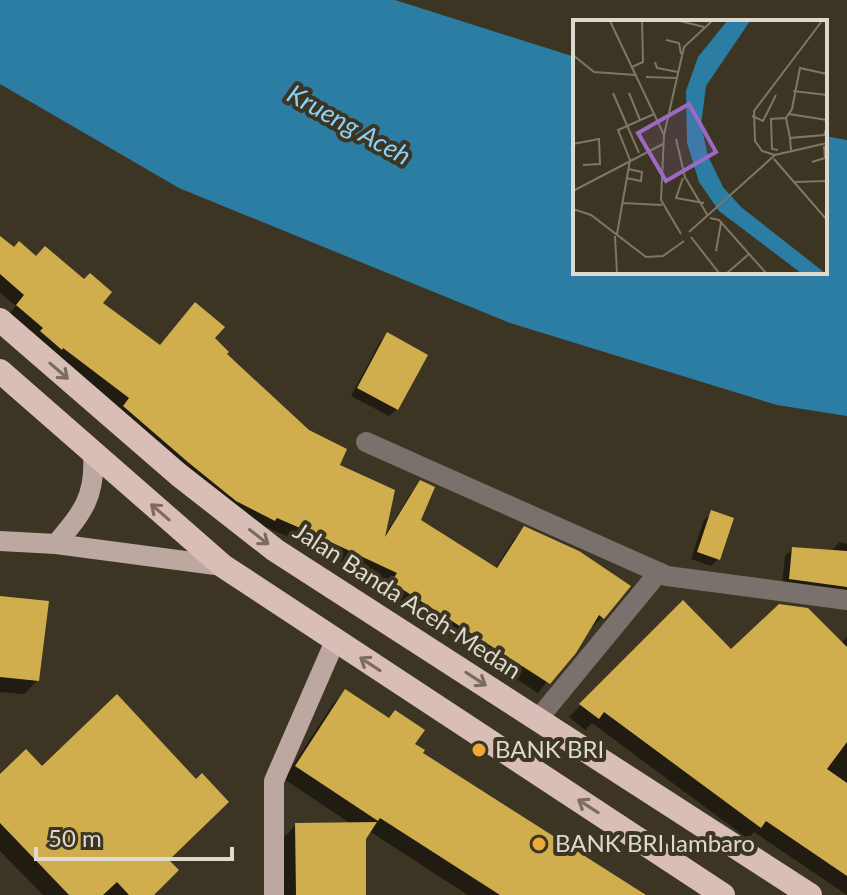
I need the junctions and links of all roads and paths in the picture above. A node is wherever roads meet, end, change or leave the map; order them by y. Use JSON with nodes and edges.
{"nodes":[{"id":1,"x":0,"y":320,"type":"edge"},
{"id":2,"x":0,"y":371,"type":"edge"},
{"id":3,"x":366,"y":442,"type":"dead end"},
{"id":4,"x":93,"y":454,"type":"junction"},
{"id":5,"x":0,"y":541,"type":"edge"},
{"id":6,"x":56,"y":544,"type":"junction"},
{"id":7,"x":223,"y":566,"type":"junction"},
{"id":8,"x":659,"y":572,"type":"junction"},
{"id":9,"x":847,"y":600,"type":"edge"},
{"id":10,"x":335,"y":641,"type":"junction"},
{"id":11,"x":538,"y":719,"type":"junction"},
{"id":12,"x":274,"y":895,"type":"edge"},
{"id":13,"x":723,"y":895,"type":"edge"},
{"id":14,"x":810,"y":895,"type":"edge"}],
"edges":[{"from":1,"to":11,"type":"highway","name":"Jalan Banda Aceh-Medan","one_way":true},
{"from":2,"to":4,"type":"highway"},
{"from":3,"to":8,"type":"street"},
{"from":4,"to":6,"type":"main road"},
{"from":7,"to":4,"type":"highway","one_way":true},
{"from":5,"to":6,"type":"main road"},
{"from":6,"to":7,"type":"main road"},
{"from":7,"to":10,"type":"highway"},
{"from":8,"to":9,"type":"street"},
{"from":8,"to":11,"type":"street"},
{"from":10,"to":12,"type":"main road"},
{"from":13,"to":10,"type":"highway","one_way":true},
{"from":11,"to":14,"type":"highway","name":"Jalan Banda Aceh-Medan"}]}
